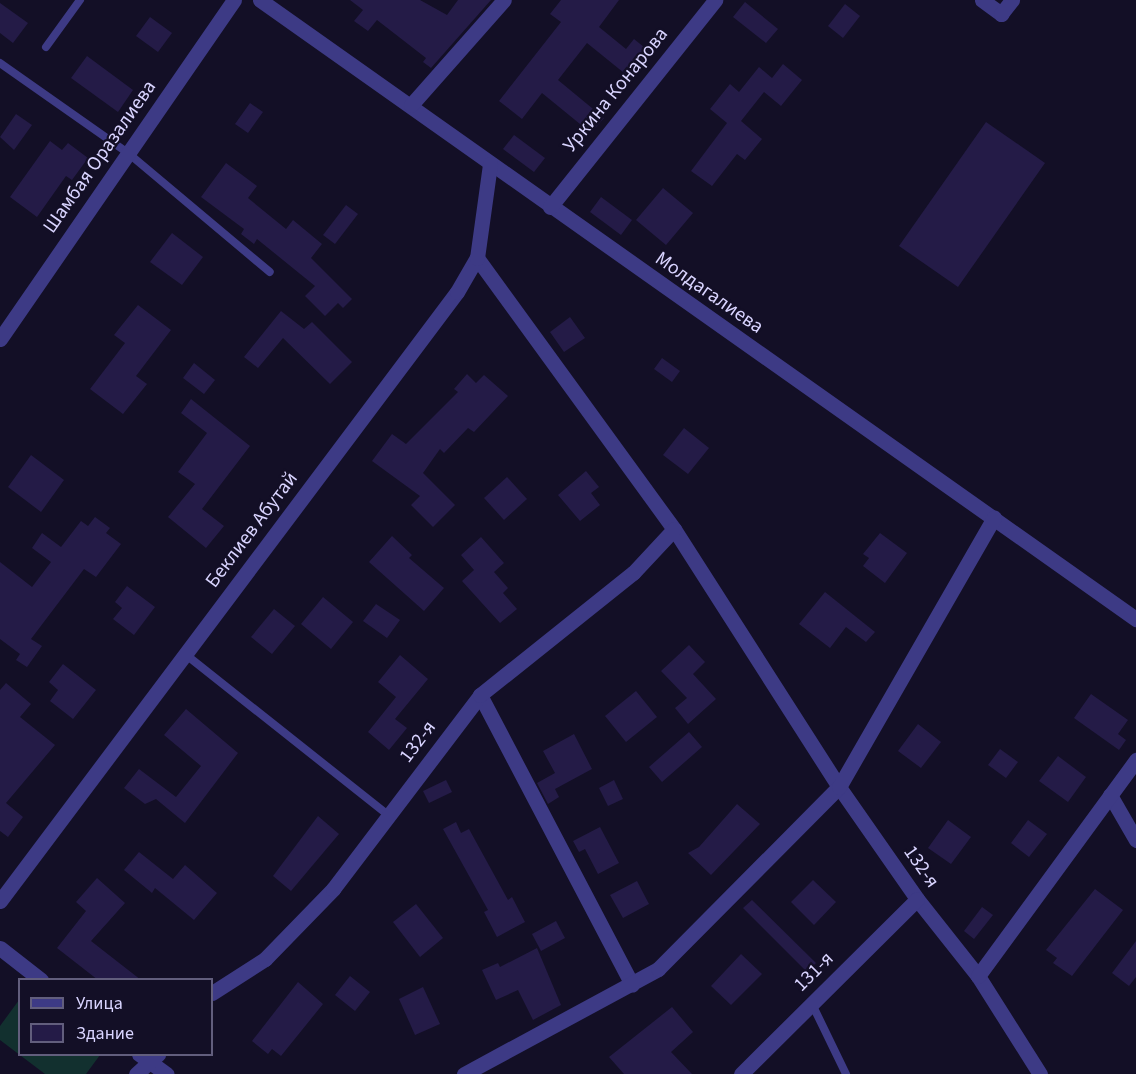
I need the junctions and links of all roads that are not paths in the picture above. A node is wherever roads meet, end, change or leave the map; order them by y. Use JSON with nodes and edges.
{"nodes":[{"id":1,"x":80,"y":0,"type":"edge"},
{"id":2,"x":234,"y":0,"type":"edge"},
{"id":3,"x":260,"y":0,"type":"edge"},
{"id":4,"x":504,"y":0,"type":"edge"},
{"id":5,"x":715,"y":0,"type":"edge"},
{"id":6,"x":982,"y":0,"type":"edge"},
{"id":7,"x":1012,"y":0,"type":"edge"},
{"id":8,"x":46,"y":47,"type":"dead end"},
{"id":9,"x":0,"y":63,"type":"edge"},
{"id":10,"x":411,"y":105,"type":"junction"},
{"id":11,"x":128,"y":153,"type":"junction"},
{"id":12,"x":490,"y":164,"type":"junction"},
{"id":13,"x":550,"y":207,"type":"junction"},
{"id":14,"x":477,"y":258,"type":"junction"},
{"id":15,"x":270,"y":272,"type":"dead end"},
{"id":16,"x":0,"y":339,"type":"edge"},
{"id":17,"x":994,"y":517,"type":"junction"},
{"id":18,"x":674,"y":529,"type":"junction"},
{"id":19,"x":1136,"y":619,"type":"edge"},
{"id":20,"x":186,"y":654,"type":"junction"},
{"id":21,"x":480,"y":695,"type":"junction"},
{"id":22,"x":1136,"y":760,"type":"edge"},
{"id":23,"x":839,"y":786,"type":"junction"},
{"id":24,"x":1110,"y":795,"type":"junction"},
{"id":25,"x":388,"y":815,"type":"junction"},
{"id":26,"x":1136,"y":840,"type":"edge"},
{"id":27,"x":917,"y":899,"type":"junction"},
{"id":28,"x":0,"y":901,"type":"edge"},
{"id":29,"x":0,"y":948,"type":"edge"},
{"id":30,"x":978,"y":976,"type":"junction"},
{"id":31,"x":38,"y":978,"type":"edge"},
{"id":32,"x":632,"y":985,"type":"junction"},
{"id":33,"x":213,"y":992,"type":"edge"},
{"id":34,"x":813,"y":1004,"type":"junction"},
{"id":35,"x":149,"y":1057,"type":"edge"},
{"id":36,"x":136,"y":1074,"type":"edge"},
{"id":37,"x":167,"y":1074,"type":"edge"},
{"id":38,"x":464,"y":1074,"type":"edge"},
{"id":39,"x":741,"y":1074,"type":"edge"},
{"id":40,"x":846,"y":1074,"type":"edge"},
{"id":41,"x":1040,"y":1074,"type":"edge"}],
"edges":[{"from":1,"to":8,"type":"lane"},
{"from":2,"to":11,"type":"street","name":"Шамбая Оразалиева"},
{"from":3,"to":10,"type":"street","name":"Молдагалиева"},
{"from":4,"to":10,"type":"street"},
{"from":5,"to":13,"type":"street","name":"Уркина Конарова"},
{"from":6,"to":7,"type":"street"},
{"from":9,"to":11,"type":"lane"},
{"from":10,"to":12,"type":"street","name":"Молдагалиева"},
{"from":11,"to":15,"type":"lane"},
{"from":11,"to":16,"type":"street","name":"Шамбая Оразалиева"},
{"from":12,"to":13,"type":"street","name":"Молдагалиева"},
{"from":12,"to":14,"type":"street","name":"Беклиев Абутай"},
{"from":13,"to":17,"type":"street","name":"Молдагалиева"},
{"from":14,"to":18,"type":"street","name":"132-я"},
{"from":14,"to":20,"type":"street","name":"Беклиев Абутай"},
{"from":17,"to":19,"type":"street","name":"Молдагалиева"},
{"from":17,"to":23,"type":"street"},
{"from":18,"to":21,"type":"street","name":"132-я"},
{"from":18,"to":23,"type":"street","name":"132-я"},
{"from":20,"to":25,"type":"lane"},
{"from":20,"to":28,"type":"street","name":"Беклиев Абутай"},
{"from":21,"to":25,"type":"street","name":"132-я"},
{"from":21,"to":32,"type":"street"},
{"from":22,"to":24,"type":"street"},
{"from":23,"to":27,"type":"street","name":"132-я"},
{"from":23,"to":32,"type":"street"},
{"from":24,"to":26,"type":"street"},
{"from":24,"to":30,"type":"street"},
{"from":25,"to":33,"type":"street","name":"132-я"},
{"from":27,"to":30,"type":"street","name":"132-я"},
{"from":27,"to":34,"type":"street","name":"131-я"},
{"from":29,"to":31,"type":"street"},
{"from":30,"to":41,"type":"street","name":"132-я"},
{"from":32,"to":38,"type":"street"},
{"from":34,"to":39,"type":"street","name":"131-я"},
{"from":34,"to":40,"type":"lane"},
{"from":35,"to":36,"type":"street"},
{"from":35,"to":37,"type":"street"}]}
